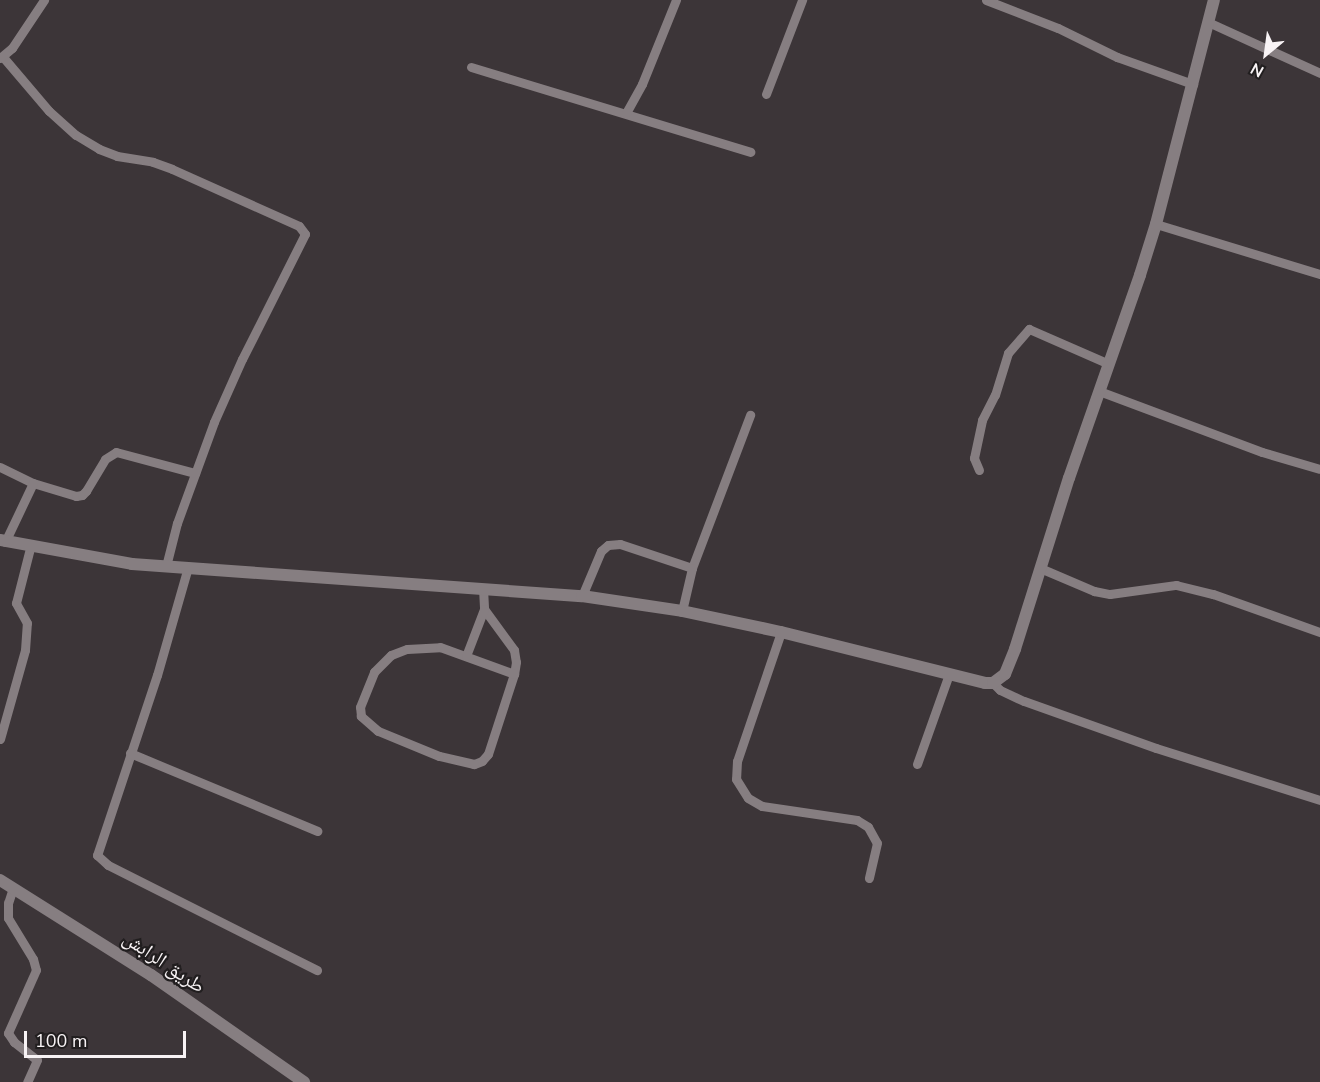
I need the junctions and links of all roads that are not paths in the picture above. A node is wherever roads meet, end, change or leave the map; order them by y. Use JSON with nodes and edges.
{"nodes":[{"id":1,"x":44,"y":0,"type":"edge"},
{"id":2,"x":676,"y":0,"type":"edge"},
{"id":3,"x":802,"y":0,"type":"edge"},
{"id":4,"x":986,"y":0,"type":"edge"},
{"id":5,"x":1214,"y":0,"type":"edge"},
{"id":6,"x":1208,"y":22,"type":"junction"},
{"id":7,"x":1,"y":57,"type":"edge"},
{"id":8,"x":471,"y":67,"type":"dead end"},
{"id":9,"x":1320,"y":73,"type":"edge"},
{"id":10,"x":1193,"y":84,"type":"junction"},
{"id":11,"x":766,"y":94,"type":"dead end"},
{"id":12,"x":626,"y":113,"type":"junction"},
{"id":13,"x":750,"y":152,"type":"dead end"},
{"id":14,"x":1156,"y":224,"type":"junction"},
{"id":15,"x":1320,"y":274,"type":"edge"},
{"id":16,"x":1108,"y":364,"type":"junction"},
{"id":17,"x":1099,"y":391,"type":"junction"},
{"id":18,"x":750,"y":415,"type":"dead end"},
{"id":19,"x":0,"y":467,"type":"edge"},
{"id":20,"x":1320,"y":469,"type":"edge"},
{"id":21,"x":979,"y":470,"type":"dead end"},
{"id":22,"x":195,"y":473,"type":"junction"},
{"id":23,"x":33,"y":483,"type":"junction"},
{"id":24,"x":2,"y":541,"type":"edge"},
{"id":25,"x":30,"y":548,"type":"junction"},
{"id":26,"x":166,"y":566,"type":"junction"},
{"id":27,"x":188,"y":567,"type":"junction"},
{"id":28,"x":692,"y":568,"type":"junction"},
{"id":29,"x":1040,"y":568,"type":"junction"},
{"id":30,"x":483,"y":588,"type":"junction"},
{"id":31,"x":582,"y":596,"type":"junction"},
{"id":32,"x":484,"y":609,"type":"junction"},
{"id":33,"x":682,"y":611,"type":"junction"},
{"id":34,"x":781,"y":632,"type":"junction"},
{"id":35,"x":1320,"y":632,"type":"edge"},
{"id":36,"x":466,"y":656,"type":"junction"},
{"id":37,"x":514,"y":674,"type":"junction"},
{"id":38,"x":949,"y":674,"type":"junction"},
{"id":39,"x":993,"y":682,"type":"junction"},
{"id":40,"x":0,"y":739,"type":"edge"},
{"id":41,"x":130,"y":753,"type":"junction"},
{"id":42,"x":917,"y":764,"type":"dead end"},
{"id":43,"x":1320,"y":800,"type":"edge"},
{"id":44,"x":317,"y":831,"type":"dead end"},
{"id":45,"x":869,"y":878,"type":"dead end"},
{"id":46,"x":0,"y":880,"type":"edge"},
{"id":47,"x":13,"y":888,"type":"junction"},
{"id":48,"x":317,"y":969,"type":"dead end"},
{"id":49,"x":301,"y":1081,"type":"edge"},
{"id":50,"x":27,"y":1082,"type":"edge"}],
"edges":[{"from":1,"to":7,"type":"street"},
{"from":2,"to":12,"type":"street"},
{"from":3,"to":11,"type":"street"},
{"from":4,"to":10,"type":"street"},
{"from":5,"to":6,"type":"street"},
{"from":6,"to":9,"type":"street"},
{"from":6,"to":10,"type":"street"},
{"from":7,"to":22,"type":"street"},
{"from":8,"to":12,"type":"street"},
{"from":10,"to":14,"type":"street"},
{"from":12,"to":13,"type":"street"},
{"from":14,"to":15,"type":"street"},
{"from":14,"to":16,"type":"street"},
{"from":16,"to":17,"type":"street"},
{"from":16,"to":21,"type":"street"},
{"from":17,"to":20,"type":"street"},
{"from":17,"to":29,"type":"street"},
{"from":18,"to":28,"type":"street"},
{"from":19,"to":23,"type":"street"},
{"from":22,"to":23,"type":"street"},
{"from":22,"to":26,"type":"street"},
{"from":23,"to":24,"type":"street"},
{"from":24,"to":25,"type":"street"},
{"from":25,"to":26,"type":"street"},
{"from":25,"to":40,"type":"street"},
{"from":26,"to":27,"type":"street"},
{"from":27,"to":30,"type":"street"},
{"from":27,"to":41,"type":"street"},
{"from":28,"to":31,"type":"street"},
{"from":28,"to":33,"type":"street"},
{"from":29,"to":35,"type":"street"},
{"from":29,"to":39,"type":"street"},
{"from":30,"to":31,"type":"street"},
{"from":30,"to":32,"type":"street"},
{"from":31,"to":33,"type":"street"},
{"from":32,"to":36,"type":"street"},
{"from":32,"to":37,"type":"street"},
{"from":33,"to":34,"type":"street"},
{"from":34,"to":38,"type":"street"},
{"from":34,"to":45,"type":"street"},
{"from":36,"to":37,"type":"street"},
{"from":36,"to":37,"type":"street"},
{"from":38,"to":39,"type":"street"},
{"from":38,"to":42,"type":"street"},
{"from":39,"to":43,"type":"street"},
{"from":41,"to":44,"type":"street"},
{"from":41,"to":48,"type":"street"},
{"from":46,"to":47,"type":"street","name":"طريق الرابش"},
{"from":47,"to":49,"type":"street","name":"طريق الرابش"},
{"from":47,"to":50,"type":"street"}]}
